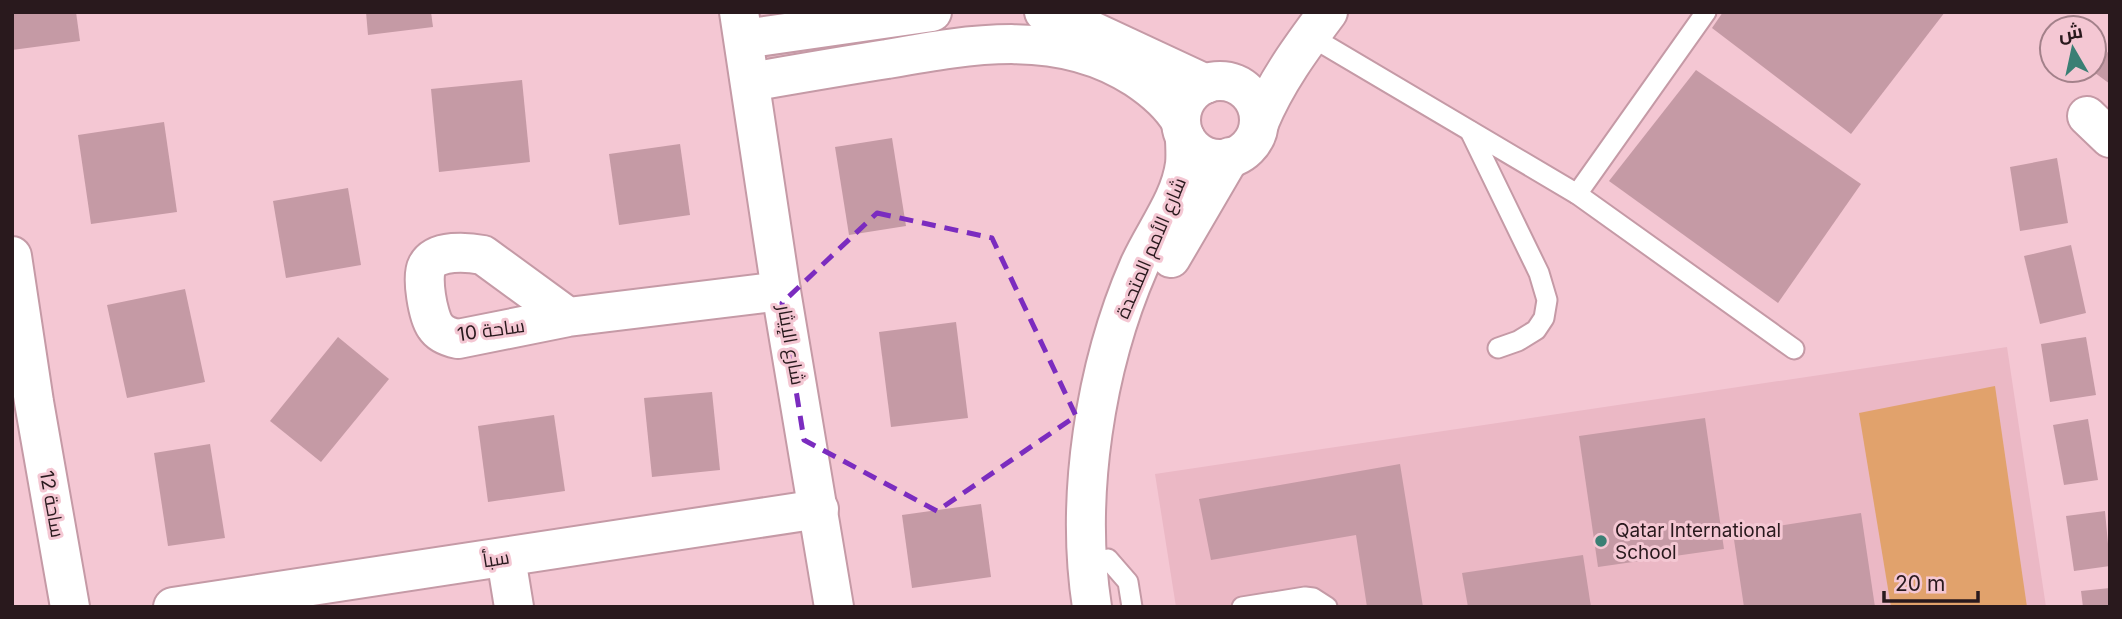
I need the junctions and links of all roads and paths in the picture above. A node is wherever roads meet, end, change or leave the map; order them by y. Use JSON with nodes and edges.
{"nodes":[{"id":1,"x":932,"y":12,"type":"edge"},
{"id":2,"x":1044,"y":12,"type":"edge"},
{"id":3,"x":1706,"y":12,"type":"edge"},
{"id":4,"x":1312,"y":20,"type":"edge"},
{"id":5,"x":742,"y":26,"type":"edge"},
{"id":6,"x":750,"y":82,"type":"junction"},
{"id":7,"x":1217,"y":83,"type":"junction"},
{"id":8,"x":1259,"y":123,"type":"junction"},
{"id":9,"x":1183,"y":130,"type":"junction"},
{"id":10,"x":1469,"y":130,"type":"junction"},
{"id":11,"x":1230,"y":158,"type":"junction"},
{"id":12,"x":1577,"y":194,"type":"junction"},
{"id":13,"x":12,"y":256,"type":"edge"},
{"id":14,"x":781,"y":291,"type":"junction"},
{"id":15,"x":568,"y":317,"type":"dead end"},
{"id":16,"x":1497,"y":348,"type":"dead end"},
{"id":17,"x":1794,"y":349,"type":"dead end"},
{"id":18,"x":23,"y":394,"type":"edge"},
{"id":19,"x":819,"y":509,"type":"junction"},
{"id":20,"x":506,"y":558,"type":"junction"},
{"id":21,"x":1108,"y":559,"type":"junction"},
{"id":22,"x":70,"y":607,"type":"edge"},
{"id":23,"x":173,"y":607,"type":"edge"},
{"id":24,"x":514,"y":607,"type":"edge"},
{"id":25,"x":834,"y":607,"type":"edge"},
{"id":26,"x":1092,"y":607,"type":"edge"},
{"id":27,"x":1113,"y":607,"type":"edge"},
{"id":28,"x":1132,"y":607,"type":"edge"},
{"id":29,"x":1242,"y":607,"type":"edge"},
{"id":30,"x":1327,"y":607,"type":"edge"}],
"edges":[{"from":1,"to":5,"type":"street","name":"شارع الإيثار"},
{"from":2,"to":7,"type":"street"},
{"from":3,"to":12,"type":"lane"},
{"from":4,"to":7,"type":"street"},
{"from":4,"to":8,"type":"street"},
{"from":4,"to":10,"type":"lane"},
{"from":5,"to":6,"type":"street","name":"شارع الإيثار"},
{"from":6,"to":9,"type":"street"},
{"from":6,"to":14,"type":"street","name":"شارع الإيثار"},
{"from":7,"to":8,"type":"street"},
{"from":7,"to":9,"type":"street"},
{"from":8,"to":11,"type":"street"},
{"from":9,"to":11,"type":"street"},
{"from":9,"to":26,"type":"street","name":"شارع الأمم المتحدة"},
{"from":10,"to":12,"type":"lane"},
{"from":10,"to":16,"type":"lane"},
{"from":11,"to":21,"type":"street","name":"شارع الأمم المتحدة"},
{"from":12,"to":17,"type":"lane"},
{"from":13,"to":18,"type":"street","name":"ساحة 12"},
{"from":14,"to":15,"type":"street"},
{"from":14,"to":19,"type":"street","name":"شارع الإيثار"},
{"from":18,"to":22,"type":"street","name":"ساحة 12"},
{"from":19,"to":20,"type":"street","name":"سبأ"},
{"from":19,"to":25,"type":"street","name":"شارع الإيثار"},
{"from":20,"to":23,"type":"street","name":"سبأ"},
{"from":20,"to":24,"type":"street"},
{"from":21,"to":27,"type":"street","name":"شارع الأمم المتحدة"},
{"from":21,"to":28,"type":"lane"},
{"from":29,"to":30,"type":"lane"}]}
